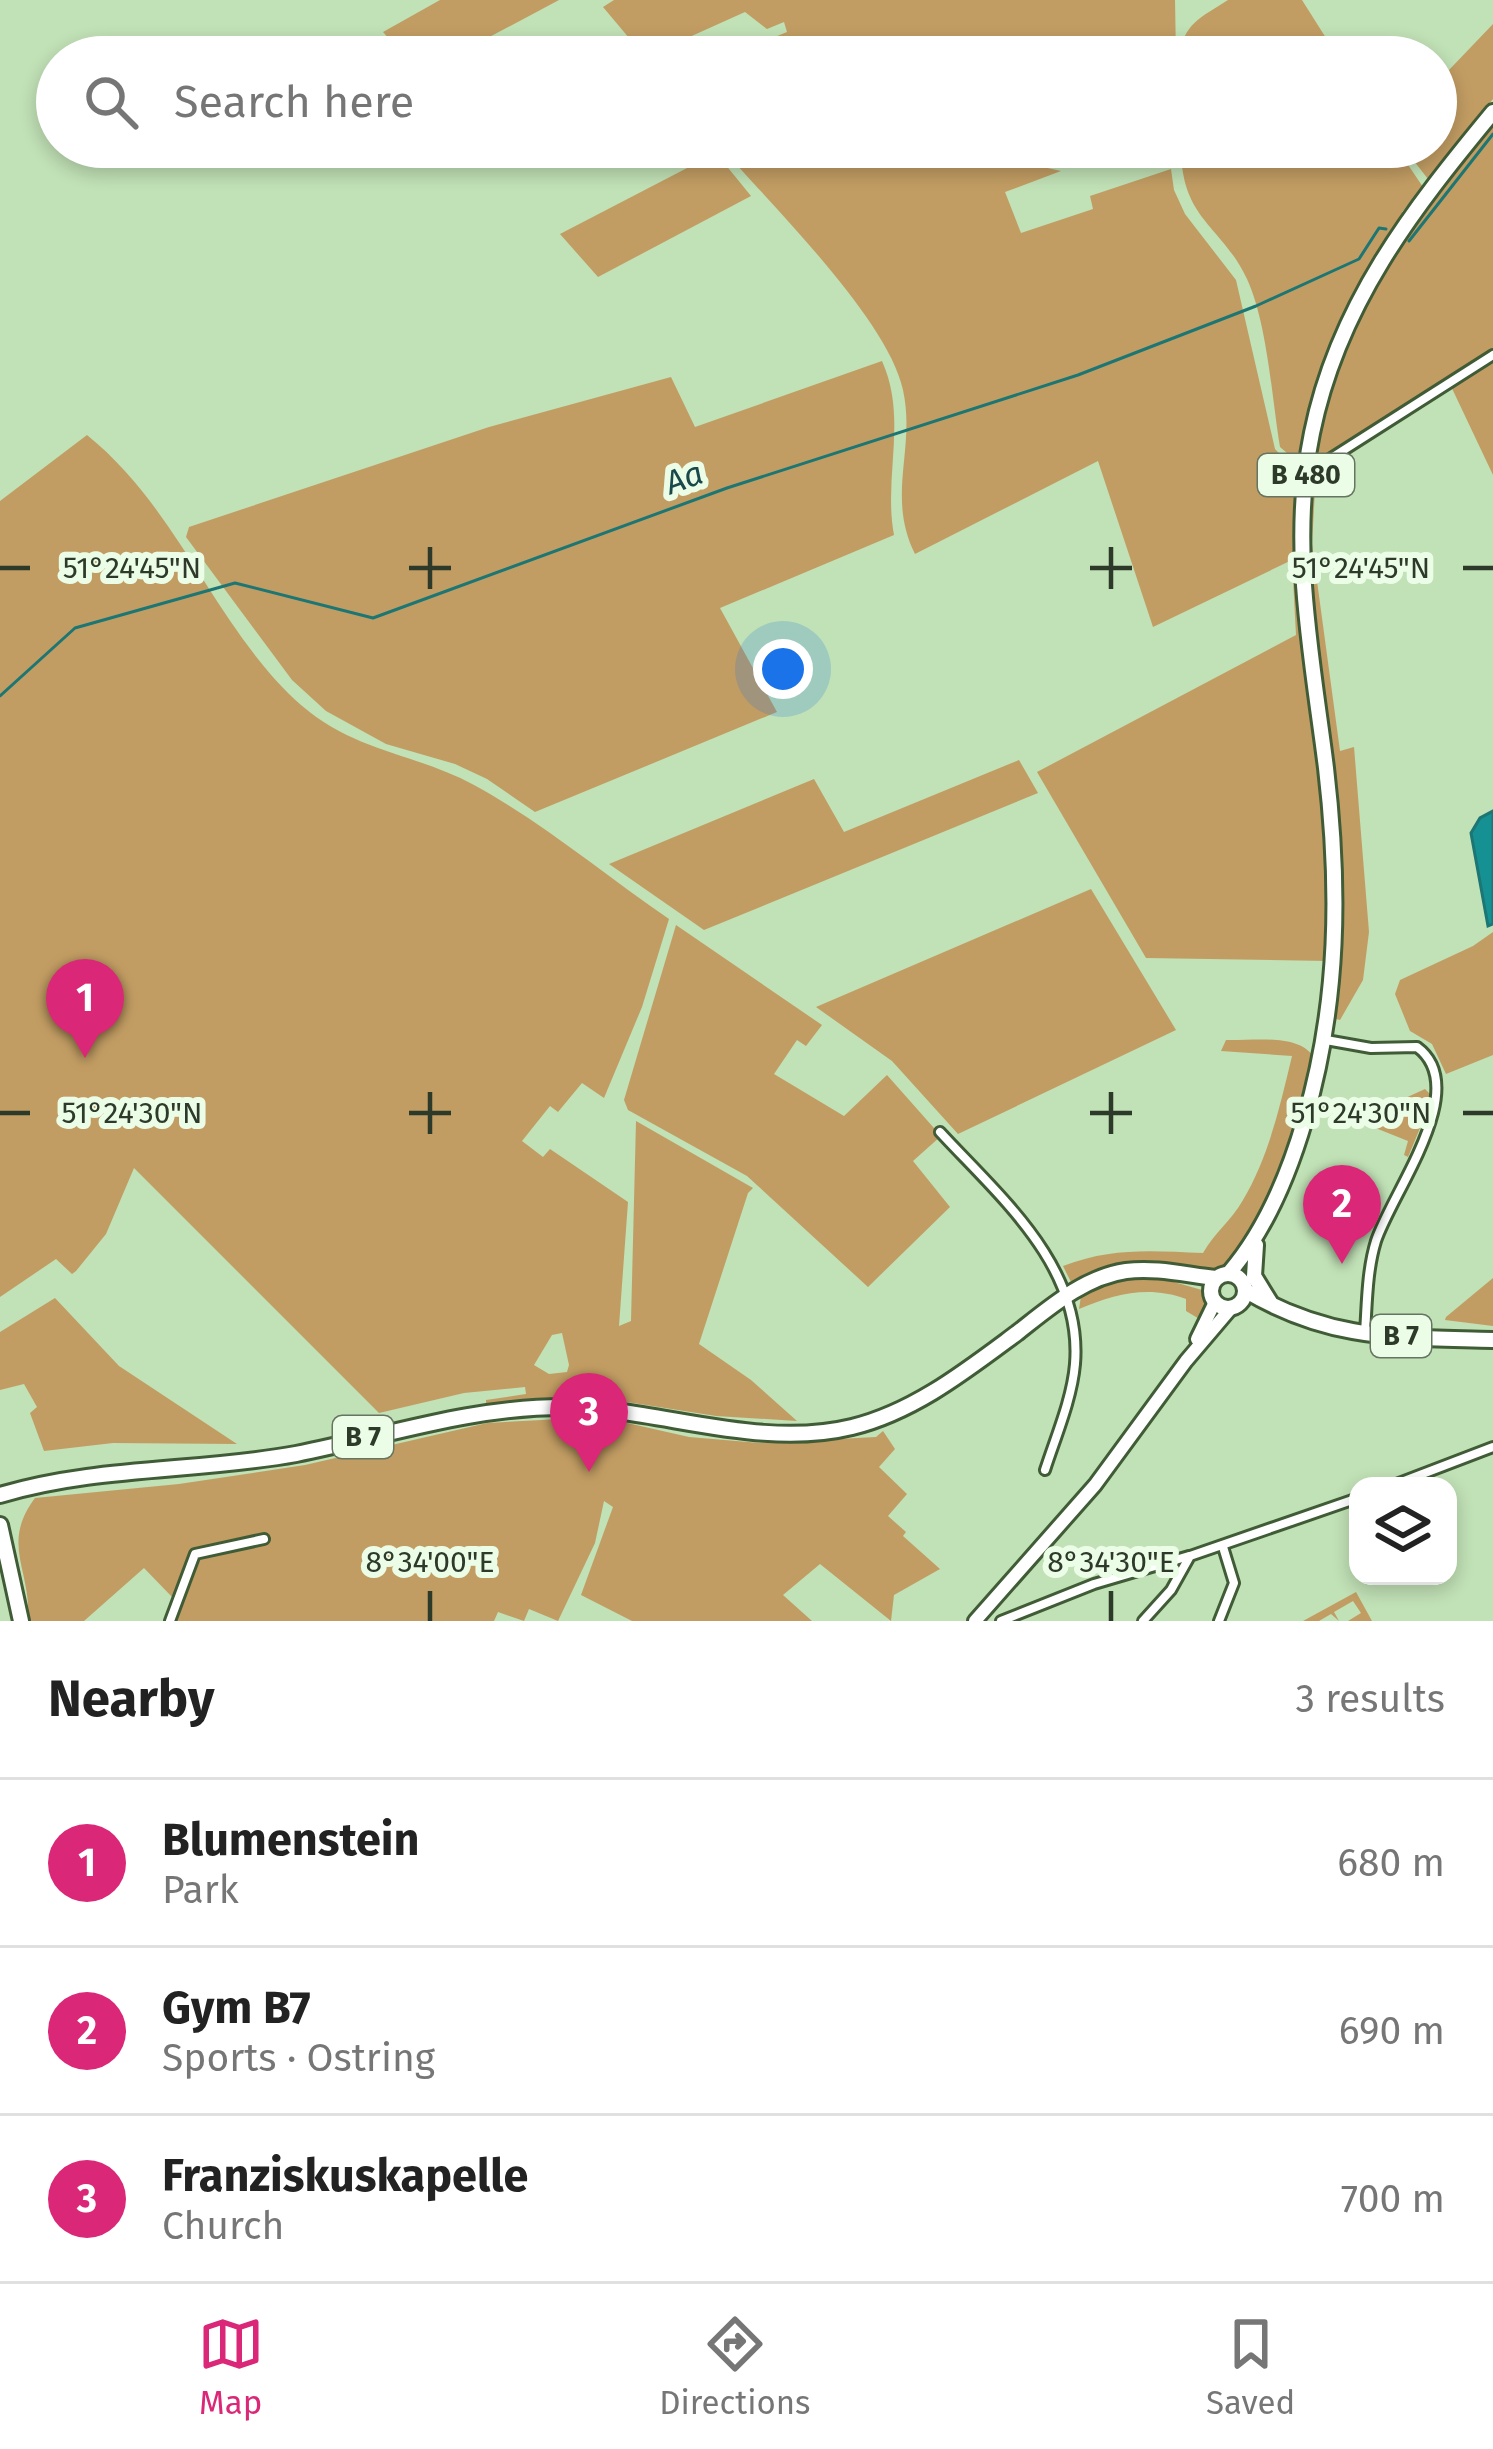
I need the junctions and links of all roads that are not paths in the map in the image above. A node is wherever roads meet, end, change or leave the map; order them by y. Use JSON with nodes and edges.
{"nodes":[{"id":1,"x":1493,"y":112,"type":"edge"},
{"id":2,"x":1457,"y":157,"type":"edge"},
{"id":3,"x":1449,"y":168,"type":"edge"},
{"id":4,"x":1493,"y":355,"type":"edge"},
{"id":5,"x":1306,"y":467,"type":"junction"},
{"id":6,"x":1326,"y":1040,"type":"junction"},
{"id":7,"x":940,"y":1132,"type":"dead end"},
{"id":8,"x":1258,"y":1234,"type":"junction"},
{"id":9,"x":1228,"y":1291,"type":"junction"},
{"id":10,"x":1068,"y":1294,"type":"junction"},
{"id":11,"x":1278,"y":1310,"type":"junction"},
{"id":12,"x":1310,"y":1324,"type":"junction"},
{"id":13,"x":1365,"y":1333,"type":"junction"},
{"id":14,"x":1493,"y":1340,"type":"edge"},
{"id":15,"x":1493,"y":1447,"type":"edge"},
{"id":16,"x":1045,"y":1470,"type":"dead end"},
{"id":17,"x":1415,"y":1477,"type":"edge"},
{"id":18,"x":0,"y":1495,"type":"edge"},
{"id":19,"x":1349,"y":1501,"type":"edge"},
{"id":20,"x":0,"y":1525,"type":"edge"},
{"id":21,"x":264,"y":1539,"type":"dead end"},
{"id":22,"x":1221,"y":1548,"type":"junction"},
{"id":23,"x":1190,"y":1556,"type":"junction"},
{"id":24,"x":978,"y":1620,"type":"edge"},
{"id":25,"x":21,"y":1621,"type":"edge"},
{"id":26,"x":170,"y":1621,"type":"edge"},
{"id":27,"x":1001,"y":1621,"type":"edge"},
{"id":28,"x":1144,"y":1621,"type":"edge"},
{"id":29,"x":1220,"y":1621,"type":"edge"}],
"edges":[{"from":1,"to":2,"type":"main road","number":"B 480"},
{"from":3,"to":5,"type":"main road","number":"B 480"},
{"from":4,"to":5,"type":"street"},
{"from":5,"to":6,"type":"main road","number":"B 480"},
{"from":6,"to":8,"type":"main road","number":"B 480"},
{"from":6,"to":13,"type":"street"},
{"from":7,"to":10,"type":"street"},
{"from":8,"to":9,"type":"main road","number":"B 480"},
{"from":8,"to":11,"type":"main road"},
{"from":9,"to":10,"type":"main road","number":"B 7"},
{"from":9,"to":11,"type":"main road","number":"B 7"},
{"from":9,"to":12,"type":"main road","number":"B 7"},
{"from":9,"to":24,"type":"street"},
{"from":10,"to":16,"type":"street"},
{"from":10,"to":18,"type":"main road","number":"B 7"},
{"from":11,"to":12,"type":"main road","number":"B 7"},
{"from":12,"to":13,"type":"main road","number":"B 7"},
{"from":13,"to":14,"type":"main road","number":"B 7"},
{"from":15,"to":17,"type":"street"},
{"from":19,"to":22,"type":"street"},
{"from":20,"to":25,"type":"main road"},
{"from":21,"to":26,"type":"street"},
{"from":22,"to":23,"type":"street"},
{"from":22,"to":29,"type":"street"},
{"from":23,"to":27,"type":"street"},
{"from":23,"to":28,"type":"street"}]}
